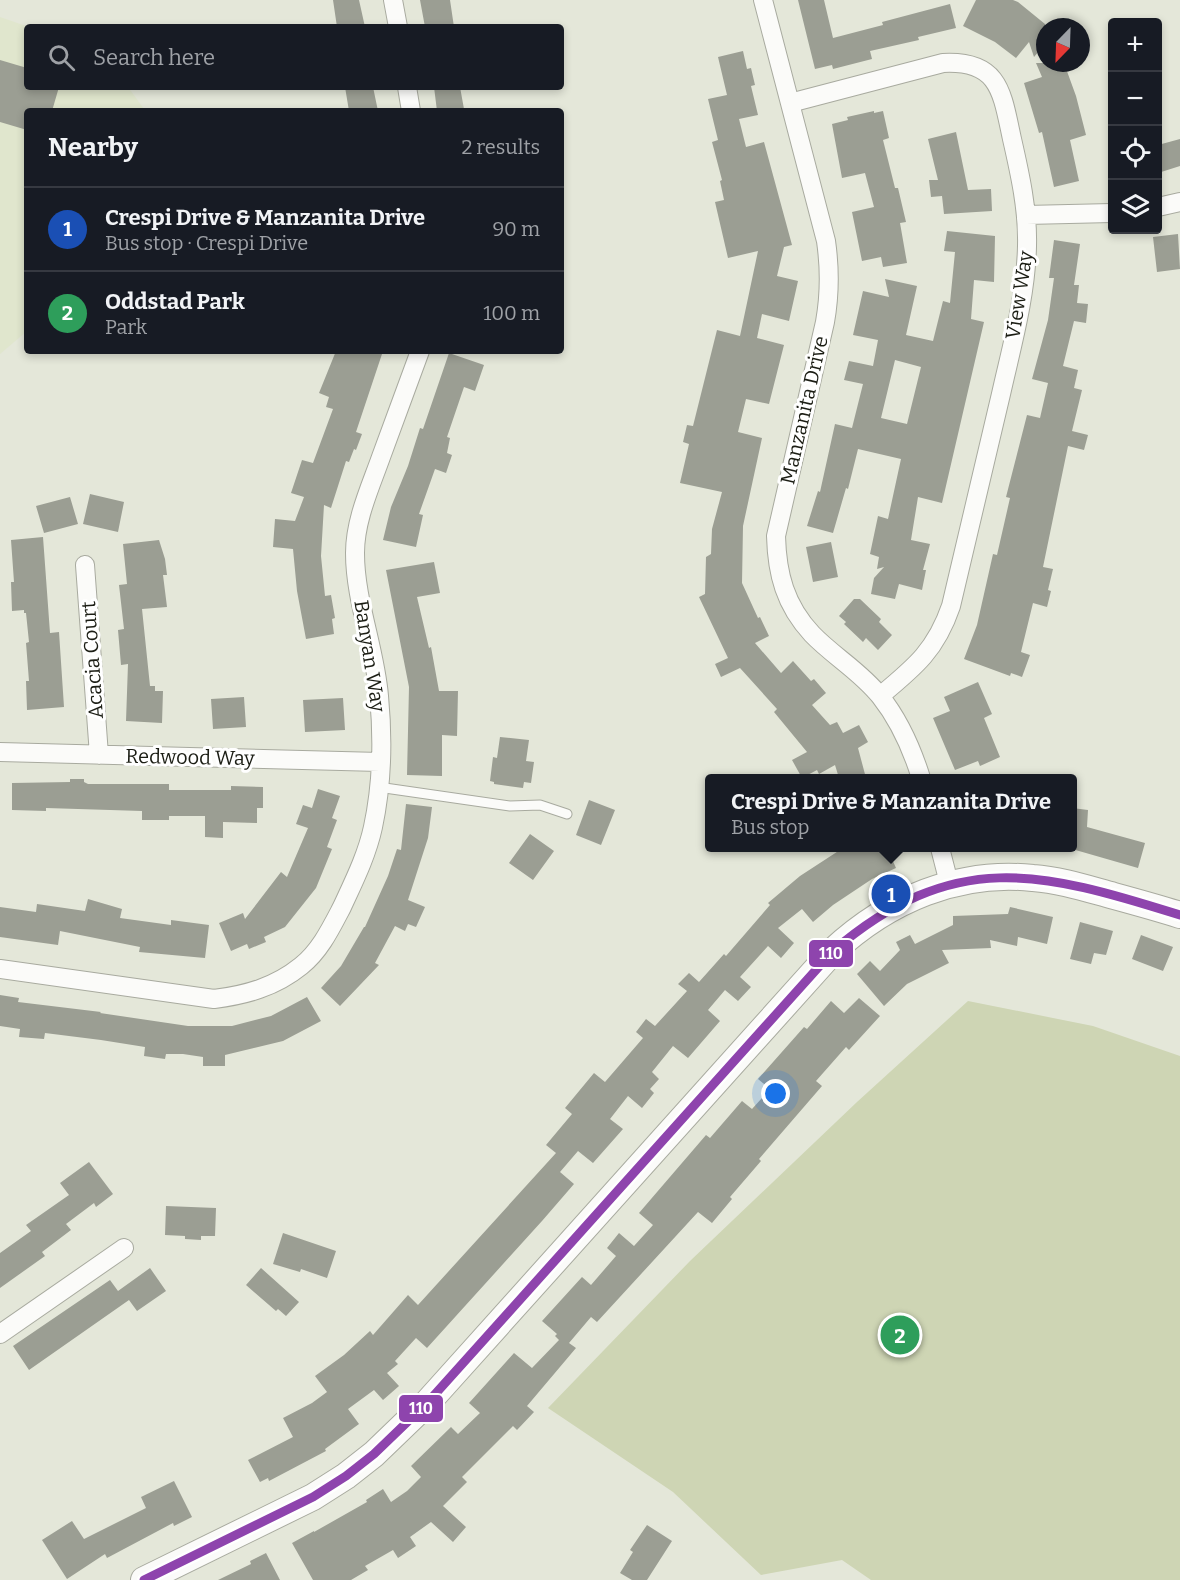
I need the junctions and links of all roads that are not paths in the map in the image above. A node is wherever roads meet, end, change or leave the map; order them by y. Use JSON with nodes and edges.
{"nodes":[{"id":1,"x":393,"y":0,"type":"edge"},
{"id":2,"x":763,"y":0,"type":"edge"},
{"id":3,"x":397,"y":24,"type":"edge"},
{"id":4,"x":408,"y":90,"type":"edge"},
{"id":5,"x":790,"y":103,"type":"junction"},
{"id":6,"x":410,"y":108,"type":"edge"},
{"id":7,"x":1180,"y":202,"type":"edge"},
{"id":8,"x":1162,"y":206,"type":"edge"},
{"id":9,"x":1108,"y":213,"type":"edge"},
{"id":10,"x":1026,"y":215,"type":"junction"},
{"id":11,"x":419,"y":354,"type":"edge"},
{"id":12,"x":85,"y":565,"type":"dead end"},
{"id":13,"x":880,"y":696,"type":"junction"},
{"id":14,"x":0,"y":752,"type":"edge"},
{"id":15,"x":99,"y":755,"type":"junction"},
{"id":16,"x":380,"y":762,"type":"junction"},
{"id":17,"x":920,"y":774,"type":"edge"},
{"id":18,"x":378,"y":786,"type":"junction"},
{"id":19,"x":567,"y":814,"type":"dead end"},
{"id":20,"x":941,"y":852,"type":"edge"},
{"id":21,"x":949,"y":883,"type":"junction"},
{"id":22,"x":1180,"y":915,"type":"edge"},
{"id":23,"x":0,"y":969,"type":"edge"},
{"id":24,"x":124,"y":1248,"type":"dead end"},
{"id":25,"x":0,"y":1334,"type":"edge"},
{"id":26,"x":144,"y":1580,"type":"edge"}],
"edges":[{"from":1,"to":3,"type":"street"},
{"from":2,"to":5,"type":"street","name":"Manzanita Drive"},
{"from":4,"to":6,"type":"street"},
{"from":5,"to":10,"type":"street","name":"View Way"},
{"from":5,"to":13,"type":"street","name":"Manzanita Drive"},
{"from":7,"to":8,"type":"street"},
{"from":9,"to":10,"type":"street"},
{"from":10,"to":13,"type":"street","name":"View Way"},
{"from":11,"to":16,"type":"street","name":"Banyan Way"},
{"from":12,"to":15,"type":"street","name":"Acacia Court"},
{"from":13,"to":17,"type":"street","name":"Manzanita Drive"},
{"from":14,"to":15,"type":"street","name":"Redwood Way"},
{"from":15,"to":16,"type":"street","name":"Redwood Way"},
{"from":16,"to":18,"type":"street","name":"Banyan Way"},
{"from":18,"to":19,"type":"lane"},
{"from":18,"to":23,"type":"street","name":"Banyan Way"},
{"from":20,"to":21,"type":"street"},
{"from":21,"to":22,"type":"street"},
{"from":21,"to":26,"type":"street"},
{"from":24,"to":25,"type":"street"}]}
